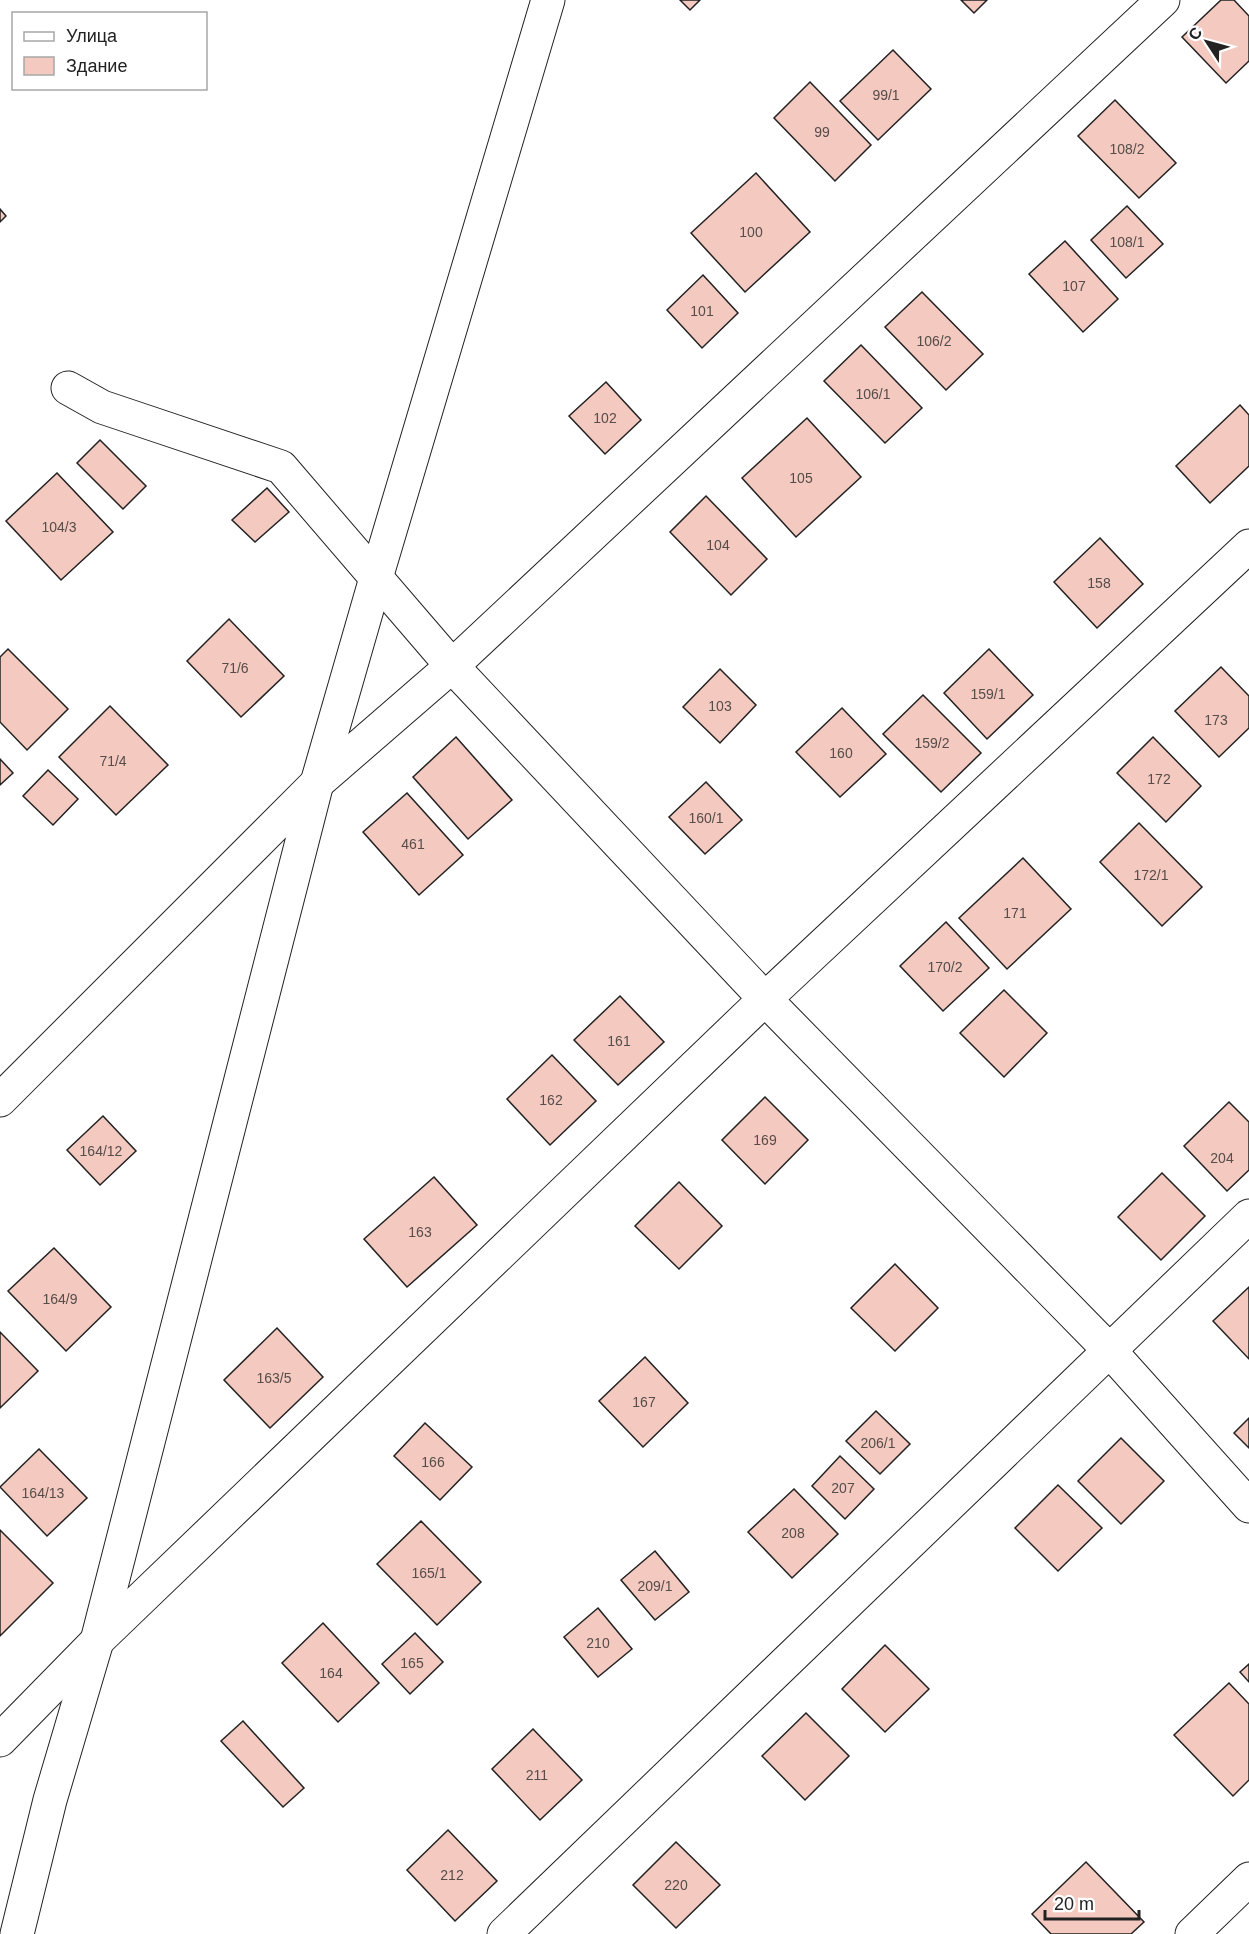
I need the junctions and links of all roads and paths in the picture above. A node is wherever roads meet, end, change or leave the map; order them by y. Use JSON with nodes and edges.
{"nodes":[{"id":1,"x":548,"y":0,"type":"edge"},
{"id":2,"x":1163,"y":0,"type":"edge"},
{"id":3,"x":68,"y":388,"type":"dead end"},
{"id":4,"x":1249,"y":546,"type":"edge"},
{"id":5,"x":376,"y":578,"type":"junction"},
{"id":6,"x":452,"y":666,"type":"junction"},
{"id":7,"x":317,"y":783,"type":"junction"},
{"id":8,"x":765,"y":999,"type":"junction"},
{"id":9,"x":0,"y":1100,"type":"edge"},
{"id":10,"x":1249,"y":1216,"type":"edge"},
{"id":11,"x":1110,"y":1351,"type":"junction"},
{"id":12,"x":1249,"y":1506,"type":"edge"},
{"id":13,"x":97,"y":1641,"type":"junction"},
{"id":14,"x":0,"y":1740,"type":"edge"},
{"id":15,"x":1249,"y":1879,"type":"edge"},
{"id":16,"x":16,"y":1934,"type":"edge"},
{"id":17,"x":504,"y":1934,"type":"edge"},
{"id":18,"x":1192,"y":1934,"type":"edge"}],
"edges":[{"from":1,"to":5,"type":"street"},
{"from":2,"to":6,"type":"street"},
{"from":3,"to":5,"type":"street"},
{"from":4,"to":8,"type":"street"},
{"from":5,"to":6,"type":"street"},
{"from":5,"to":7,"type":"street"},
{"from":6,"to":7,"type":"street"},
{"from":6,"to":8,"type":"street"},
{"from":7,"to":9,"type":"street"},
{"from":7,"to":13,"type":"street"},
{"from":8,"to":11,"type":"street"},
{"from":8,"to":13,"type":"street"},
{"from":10,"to":11,"type":"street"},
{"from":11,"to":12,"type":"street"},
{"from":11,"to":17,"type":"street"},
{"from":13,"to":14,"type":"street"},
{"from":13,"to":16,"type":"street"},
{"from":15,"to":18,"type":"street"}]}
